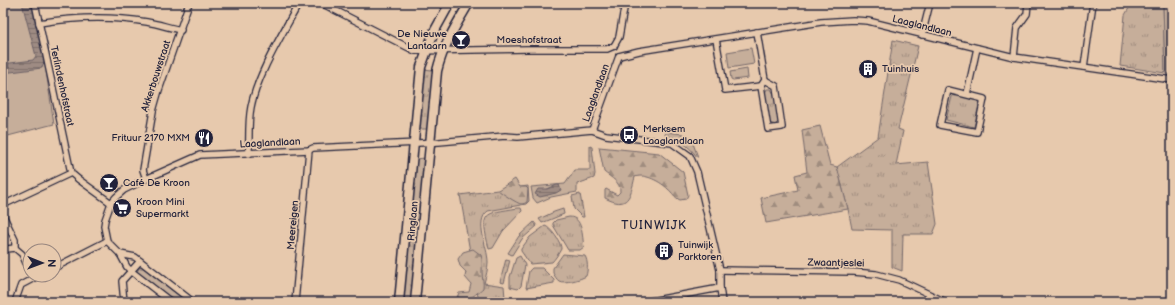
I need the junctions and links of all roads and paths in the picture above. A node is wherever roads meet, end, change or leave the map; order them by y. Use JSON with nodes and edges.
{"nodes":[{"id":1,"x":35,"y":3,"type":"edge"},
{"id":2,"x":189,"y":3,"type":"edge"},
{"id":3,"x":298,"y":3,"type":"edge"},
{"id":4,"x":321,"y":3,"type":"edge"},
{"id":5,"x":450,"y":3,"type":"edge"},
{"id":6,"x":469,"y":3,"type":"edge"},
{"id":7,"x":625,"y":3,"type":"edge"},
{"id":8,"x":930,"y":3,"type":"edge"},
{"id":9,"x":1028,"y":3,"type":"edge"},
{"id":10,"x":1093,"y":3,"type":"edge"},
{"id":11,"x":329,"y":5,"type":"edge"},
{"id":12,"x":39,"y":23,"type":"junction"},
{"id":13,"x":181,"y":30,"type":"junction"},
{"id":14,"x":757,"y":32,"type":"junction"},
{"id":15,"x":922,"y":35,"type":"junction"},
{"id":16,"x":716,"y":39,"type":"junction"},
{"id":17,"x":614,"y":46,"type":"junction"},
{"id":18,"x":977,"y":48,"type":"junction"},
{"id":19,"x":444,"y":50,"type":"junction"},
{"id":20,"x":426,"y":51,"type":"junction"},
{"id":21,"x":619,"y":56,"type":"junction"},
{"id":22,"x":1014,"y":57,"type":"junction"},
{"id":23,"x":1084,"y":67,"type":"junction"},
{"id":24,"x":765,"y":80,"type":"junction"},
{"id":25,"x":1172,"y":80,"type":"edge"},
{"id":26,"x":761,"y":86,"type":"junction"},
{"id":27,"x":967,"y":94,"type":"junction"},
{"id":28,"x":592,"y":130,"type":"junction"},
{"id":29,"x":430,"y":142,"type":"junction"},
{"id":30,"x":414,"y":143,"type":"junction"},
{"id":31,"x":309,"y":150,"type":"junction"},
{"id":32,"x":249,"y":154,"type":"junction"},
{"id":33,"x":71,"y":173,"type":"junction"},
{"id":34,"x":146,"y":178,"type":"junction"},
{"id":35,"x":111,"y":203,"type":"junction"},
{"id":36,"x":3,"y":205,"type":"edge"},
{"id":37,"x":3,"y":214,"type":"edge"},
{"id":38,"x":107,"y":241,"type":"junction"},
{"id":39,"x":15,"y":248,"type":"junction"},
{"id":40,"x":3,"y":251,"type":"edge"},
{"id":41,"x":22,"y":254,"type":"edge"},
{"id":42,"x":120,"y":254,"type":"junction"},
{"id":43,"x":140,"y":261,"type":"junction"},
{"id":44,"x":62,"y":264,"type":"edge"},
{"id":45,"x":720,"y":270,"type":"junction"},
{"id":46,"x":131,"y":271,"type":"junction"},
{"id":47,"x":24,"y":283,"type":"edge"},
{"id":48,"x":720,"y":288,"type":"junction"},
{"id":49,"x":666,"y":300,"type":"edge"},
{"id":50,"x":15,"y":302,"type":"edge"},
{"id":51,"x":124,"y":302,"type":"edge"},
{"id":52,"x":171,"y":302,"type":"edge"},
{"id":53,"x":192,"y":302,"type":"edge"},
{"id":54,"x":295,"y":302,"type":"edge"},
{"id":55,"x":399,"y":302,"type":"edge"},
{"id":56,"x":415,"y":302,"type":"edge"},
{"id":57,"x":645,"y":302,"type":"edge"},
{"id":58,"x":722,"y":302,"type":"edge"},
{"id":59,"x":946,"y":302,"type":"edge"}],
"edges":[{"from":1,"to":12,"type":"street","name":"Terlindenhofstraat"},
{"from":2,"to":13,"type":"street","name":"Akkerbouwstraat"},
{"from":3,"to":32,"type":"street"},
{"from":4,"to":11,"type":"street"},
{"from":5,"to":20,"type":"street","name":"Ringlaan"},
{"from":6,"to":19,"type":"street","name":"Ringlaan"},
{"from":7,"to":17,"type":"street"},
{"from":8,"to":15,"type":"street"},
{"from":9,"to":22,"type":"street"},
{"from":10,"to":23,"type":"street"},
{"from":11,"to":20,"type":"street"},
{"from":12,"to":13,"type":"street"},
{"from":12,"to":33,"type":"street","name":"Terlindenhofstraat"},
{"from":13,"to":34,"type":"street","name":"Akkerbouwstraat"},
{"from":14,"to":15,"type":"street","name":"Laaglandlaan"},
{"from":14,"to":16,"type":"street","name":"Laaglandlaan"},
{"from":14,"to":24,"type":"street"},
{"from":15,"to":18,"type":"street","name":"Laaglandlaan"},
{"from":16,"to":21,"type":"street","name":"Laaglandlaan"},
{"from":16,"to":26,"type":"street"},
{"from":17,"to":19,"type":"street","name":"Moeshofstraat"},
{"from":17,"to":21,"type":"street"},
{"from":18,"to":22,"type":"street","name":"Laaglandlaan"},
{"from":18,"to":27,"type":"street"},
{"from":19,"to":20,"type":"street","name":"Moeshofstraat"},
{"from":19,"to":29,"type":"street","name":"Ringlaan"},
{"from":20,"to":30,"type":"street","name":"Ringlaan"},
{"from":21,"to":28,"type":"street","name":"Laaglandlaan"},
{"from":22,"to":23,"type":"street","name":"Laaglandlaan"},
{"from":23,"to":25,"type":"street","name":"Laaglandlaan"},
{"from":24,"to":26,"type":"street"},
{"from":24,"to":26,"type":"street"},
{"from":27,"to":27,"type":"street"},
{"from":28,"to":29,"type":"street","name":"Laaglandlaan"},
{"from":28,"to":45,"type":"street"},
{"from":29,"to":30,"type":"street","name":"Laaglandlaan"},
{"from":29,"to":56,"type":"street","name":"Ringlaan"},
{"from":30,"to":31,"type":"street","name":"Laaglandlaan"},
{"from":30,"to":55,"type":"street","name":"Ringlaan"},
{"from":31,"to":32,"type":"street","name":"Laaglandlaan"},
{"from":31,"to":54,"type":"street","name":"Meereigen"},
{"from":32,"to":34,"type":"street","name":"Laaglandlaan"},
{"from":33,"to":35,"type":"street"},
{"from":33,"to":36,"type":"street"},
{"from":34,"to":35,"type":"street","name":"Laaglandlaan"},
{"from":35,"to":38,"type":"street"},
{"from":37,"to":39,"type":"street"},
{"from":38,"to":42,"type":"street"},
{"from":38,"to":44,"type":"street"},
{"from":39,"to":40,"type":"street"},
{"from":39,"to":41,"type":"street"},
{"from":42,"to":43,"type":"street"},
{"from":42,"to":46,"type":"street"},
{"from":43,"to":46,"type":"street"},
{"from":43,"to":53,"type":"street"},
{"from":45,"to":48,"type":"street"},
{"from":45,"to":59,"type":"street","name":"Zwaantjeslei"},
{"from":46,"to":51,"type":"street"},
{"from":46,"to":52,"type":"street"},
{"from":47,"to":50,"type":"street"},
{"from":48,"to":49,"type":"street"},
{"from":48,"to":58,"type":"street"},
{"from":49,"to":57,"type":"street"}]}
